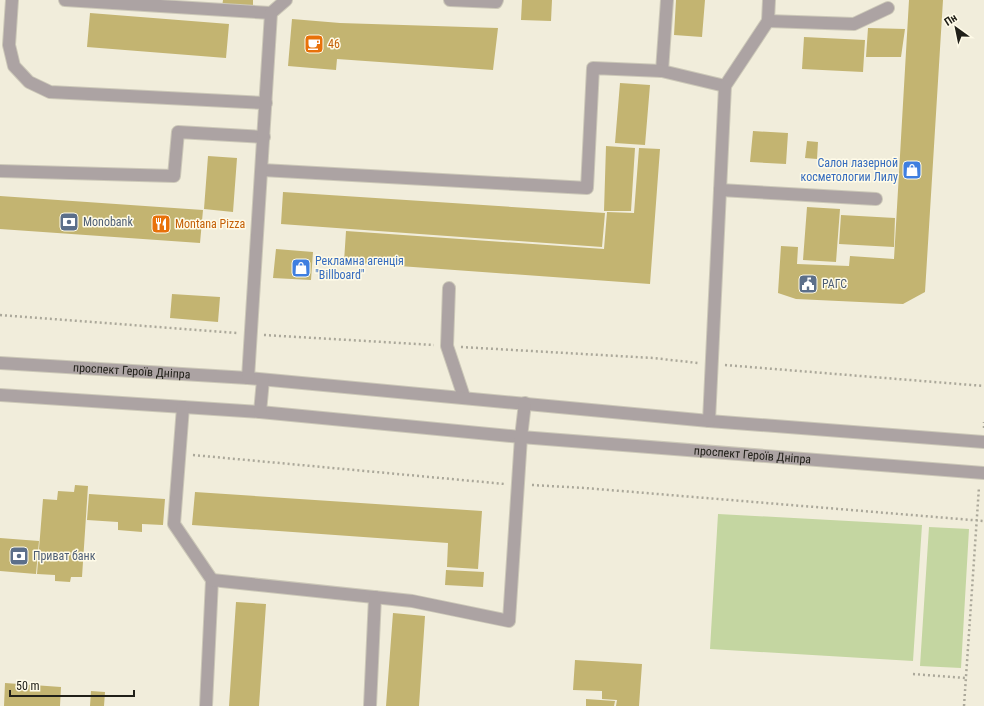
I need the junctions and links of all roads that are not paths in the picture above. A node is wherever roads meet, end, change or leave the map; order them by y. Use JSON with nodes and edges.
{"nodes":[{"id":1,"x":12,"y":0,"type":"edge"},
{"id":2,"x":65,"y":0,"type":"edge"},
{"id":3,"x":286,"y":0,"type":"edge"},
{"id":4,"x":450,"y":0,"type":"edge"},
{"id":5,"x":497,"y":0,"type":"edge"},
{"id":6,"x":667,"y":0,"type":"edge"},
{"id":7,"x":769,"y":0,"type":"edge"},
{"id":8,"x":888,"y":8,"type":"dead end"},
{"id":9,"x":272,"y":13,"type":"junction"},
{"id":10,"x":768,"y":21,"type":"junction"},
{"id":11,"x":662,"y":71,"type":"junction"},
{"id":12,"x":724,"y":86,"type":"junction"},
{"id":13,"x":266,"y":103,"type":"junction"},
{"id":14,"x":264,"y":137,"type":"junction"},
{"id":15,"x":262,"y":170,"type":"junction"},
{"id":16,"x":0,"y":171,"type":"edge"},
{"id":17,"x":720,"y":190,"type":"junction"},
{"id":18,"x":876,"y":199,"type":"dead end"},
{"id":19,"x":448,"y":288,"type":"dead end"},
{"id":20,"x":0,"y":363,"type":"edge"},
{"id":21,"x":248,"y":378,"type":"junction"},
{"id":22,"x":263,"y":380,"type":"junction"},
{"id":23,"x":0,"y":395,"type":"edge"},
{"id":24,"x":464,"y":397,"type":"junction"},
{"id":25,"x":525,"y":403,"type":"junction"},
{"id":26,"x":183,"y":407,"type":"junction"},
{"id":27,"x":260,"y":412,"type":"junction"},
{"id":28,"x":709,"y":421,"type":"junction"},
{"id":29,"x":521,"y":436,"type":"junction"},
{"id":30,"x":983,"y":442,"type":"edge"},
{"id":31,"x":982,"y":472,"type":"edge"},
{"id":32,"x":212,"y":580,"type":"junction"},
{"id":33,"x":375,"y":597,"type":"junction"},
{"id":34,"x":206,"y":706,"type":"edge"},
{"id":35,"x":370,"y":706,"type":"edge"}],
"edges":[{"from":1,"to":13,"type":"street"},
{"from":2,"to":9,"type":"street"},
{"from":3,"to":9,"type":"street"},
{"from":4,"to":5,"type":"street"},
{"from":6,"to":11,"type":"street"},
{"from":7,"to":10,"type":"street"},
{"from":8,"to":10,"type":"street"},
{"from":9,"to":13,"type":"street"},
{"from":10,"to":12,"type":"street"},
{"from":11,"to":12,"type":"street"},
{"from":11,"to":15,"type":"street"},
{"from":12,"to":17,"type":"street"},
{"from":13,"to":14,"type":"street"},
{"from":14,"to":15,"type":"street"},
{"from":14,"to":16,"type":"street"},
{"from":15,"to":21,"type":"street"},
{"from":17,"to":18,"type":"street"},
{"from":17,"to":28,"type":"street"},
{"from":19,"to":24,"type":"street"},
{"from":20,"to":21,"type":"street","name":"проспект Героїв Дніпра"},
{"from":21,"to":22,"type":"street","name":"проспект Героїв Дніпра"},
{"from":22,"to":24,"type":"street","name":"проспект Героїв Дніпра"},
{"from":22,"to":27,"type":"street"},
{"from":23,"to":26,"type":"street","name":"проспект Героїв Дніпра"},
{"from":24,"to":25,"type":"street","name":"проспект Героїв Дніпра"},
{"from":25,"to":28,"type":"street","name":"проспект Героїв Дніпра"},
{"from":25,"to":29,"type":"street"},
{"from":26,"to":27,"type":"street","name":"проспект Героїв Дніпра"},
{"from":26,"to":32,"type":"street"},
{"from":27,"to":29,"type":"street","name":"проспект Героїв Дніпра"},
{"from":28,"to":30,"type":"street","name":"проспект Героїв Дніпра"},
{"from":29,"to":31,"type":"street","name":"проспект Героїв Дніпра"},
{"from":29,"to":33,"type":"street"},
{"from":32,"to":33,"type":"street"},
{"from":32,"to":34,"type":"street"},
{"from":33,"to":35,"type":"street"}]}
